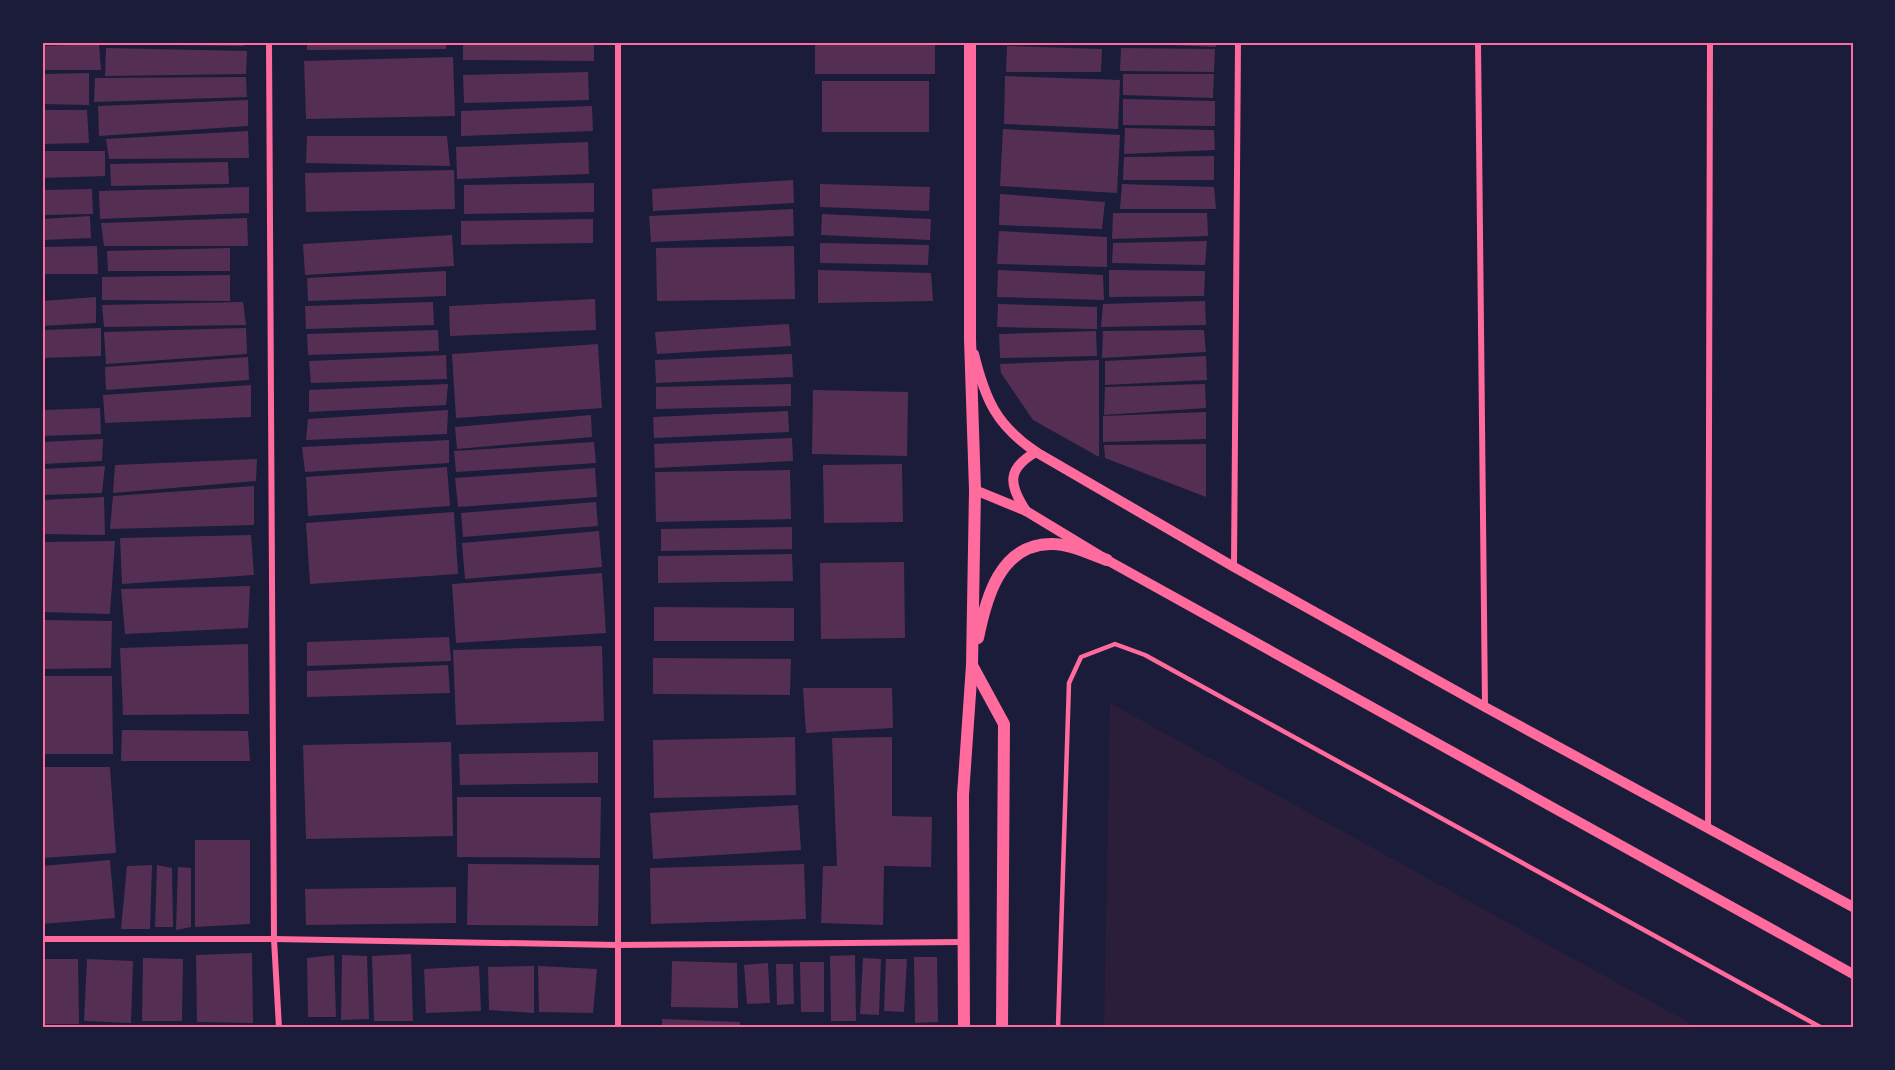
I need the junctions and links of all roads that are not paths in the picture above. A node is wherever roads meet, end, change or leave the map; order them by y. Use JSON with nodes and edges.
{"nodes":[{"id":1,"x":269,"y":42,"type":"edge"},
{"id":2,"x":618,"y":42,"type":"edge"},
{"id":3,"x":970,"y":42,"type":"edge"},
{"id":4,"x":1238,"y":42,"type":"edge"},
{"id":5,"x":1478,"y":42,"type":"edge"},
{"id":6,"x":1710,"y":42,"type":"edge"},
{"id":7,"x":970,"y":339,"type":"junction"},
{"id":8,"x":1036,"y":452,"type":"junction"},
{"id":9,"x":975,"y":490,"type":"junction"},
{"id":10,"x":1026,"y":511,"type":"junction"},
{"id":11,"x":1107,"y":560,"type":"junction"},
{"id":12,"x":1234,"y":567,"type":"junction"},
{"id":13,"x":972,"y":665,"type":"junction"},
{"id":14,"x":1485,"y":707,"type":"junction"},
{"id":15,"x":1708,"y":828,"type":"junction"},
{"id":16,"x":1853,"y":907,"type":"edge"},
{"id":17,"x":42,"y":939,"type":"edge"},
{"id":18,"x":274,"y":939,"type":"junction"},
{"id":19,"x":964,"y":942,"type":"junction"},
{"id":20,"x":617,"y":945,"type":"junction"},
{"id":21,"x":1853,"y":974,"type":"edge"},
{"id":22,"x":279,"y":1028,"type":"edge"},
{"id":23,"x":618,"y":1028,"type":"edge"},
{"id":24,"x":964,"y":1028,"type":"edge"},
{"id":25,"x":1002,"y":1028,"type":"edge"},
{"id":26,"x":1058,"y":1028,"type":"edge"},
{"id":27,"x":1822,"y":1028,"type":"edge"}],
"edges":[{"from":1,"to":18,"type":"street"},
{"from":2,"to":20,"type":"street"},
{"from":3,"to":7,"type":"main road"},
{"from":4,"to":12,"type":"street"},
{"from":5,"to":14,"type":"street"},
{"from":6,"to":15,"type":"street"},
{"from":7,"to":8,"type":"street"},
{"from":7,"to":9,"type":"main road"},
{"from":8,"to":10,"type":"street"},
{"from":8,"to":12,"type":"street"},
{"from":9,"to":10,"type":"street"},
{"from":9,"to":13,"type":"main road"},
{"from":10,"to":11,"type":"street"},
{"from":11,"to":13,"type":"main road"},
{"from":11,"to":21,"type":"street"},
{"from":12,"to":14,"type":"street"},
{"from":13,"to":19,"type":"main road"},
{"from":13,"to":25,"type":"main road"},
{"from":14,"to":15,"type":"street"},
{"from":15,"to":16,"type":"street"},
{"from":17,"to":18,"type":"street"},
{"from":18,"to":20,"type":"street"},
{"from":18,"to":22,"type":"street"},
{"from":19,"to":20,"type":"street"},
{"from":19,"to":24,"type":"main road"},
{"from":20,"to":23,"type":"street"},
{"from":26,"to":27,"type":"lane"}]}
